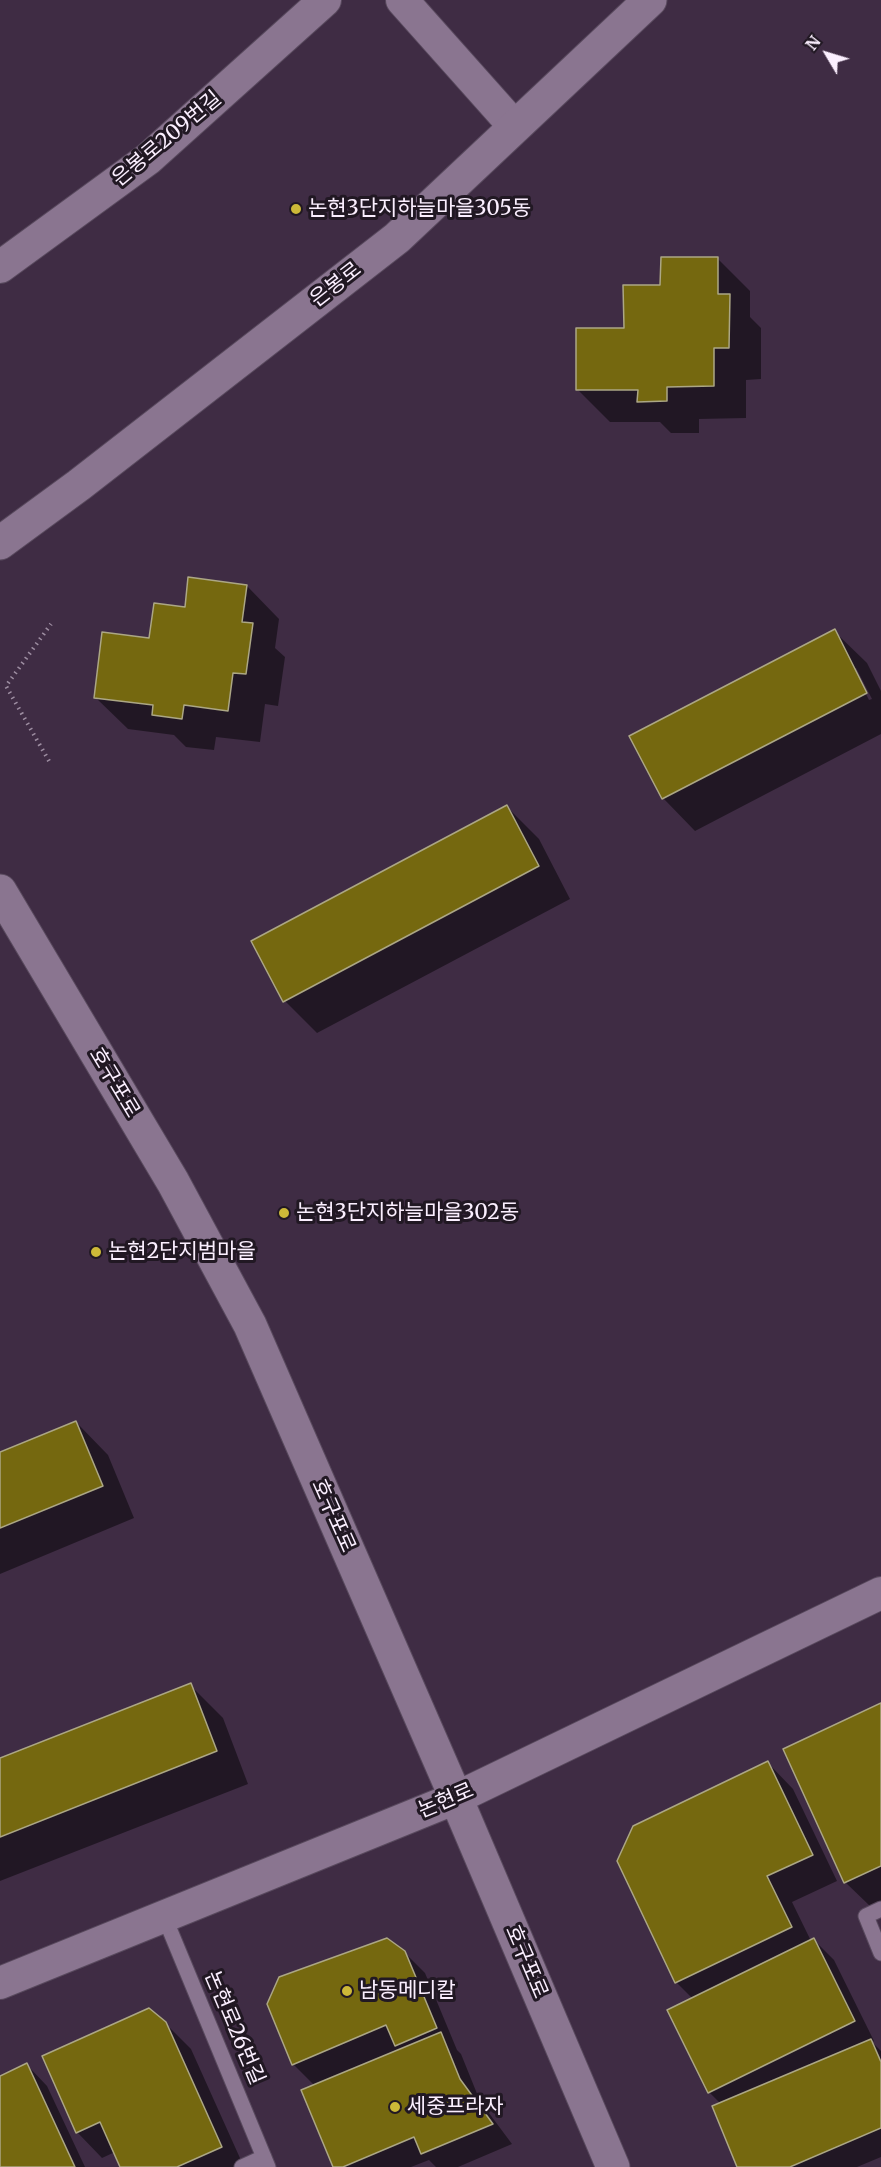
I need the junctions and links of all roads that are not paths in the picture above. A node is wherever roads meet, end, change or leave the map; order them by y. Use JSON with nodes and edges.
{"nodes":[{"id":1,"x":326,"y":0,"type":"edge"},
{"id":2,"x":402,"y":0,"type":"edge"},
{"id":3,"x":650,"y":0,"type":"edge"},
{"id":4,"x":515,"y":127,"type":"junction"},
{"id":5,"x":0,"y":267,"type":"edge"},
{"id":6,"x":0,"y":543,"type":"edge"},
{"id":7,"x":0,"y":891,"type":"edge"},
{"id":8,"x":881,"y":1593,"type":"edge"},
{"id":9,"x":456,"y":1798,"type":"junction"},
{"id":10,"x":881,"y":1909,"type":"edge"},
{"id":11,"x":164,"y":1916,"type":"junction"},
{"id":12,"x":881,"y":1953,"type":"edge"},
{"id":13,"x":0,"y":1983,"type":"edge"},
{"id":14,"x":266,"y":2162,"type":"edge"},
{"id":15,"x":242,"y":2167,"type":"edge"},
{"id":16,"x":613,"y":2167,"type":"edge"}],
"edges":[{"from":1,"to":5,"type":"street","name":"은봉로209번길"},
{"from":2,"to":4,"type":"street"},
{"from":3,"to":4,"type":"main road","name":"은봉로"},
{"from":4,"to":6,"type":"main road","name":"은봉로"},
{"from":7,"to":9,"type":"main road","name":"호구포로"},
{"from":8,"to":9,"type":"street","name":"논현로"},
{"from":9,"to":11,"type":"street","name":"논현로"},
{"from":9,"to":16,"type":"main road","name":"호구포로"},
{"from":10,"to":12,"type":"lane"},
{"from":11,"to":13,"type":"street","name":"논현로"},
{"from":11,"to":14,"type":"lane","name":"논현로26번길"},
{"from":14,"to":15,"type":"lane","name":"논현로26번길"}]}
